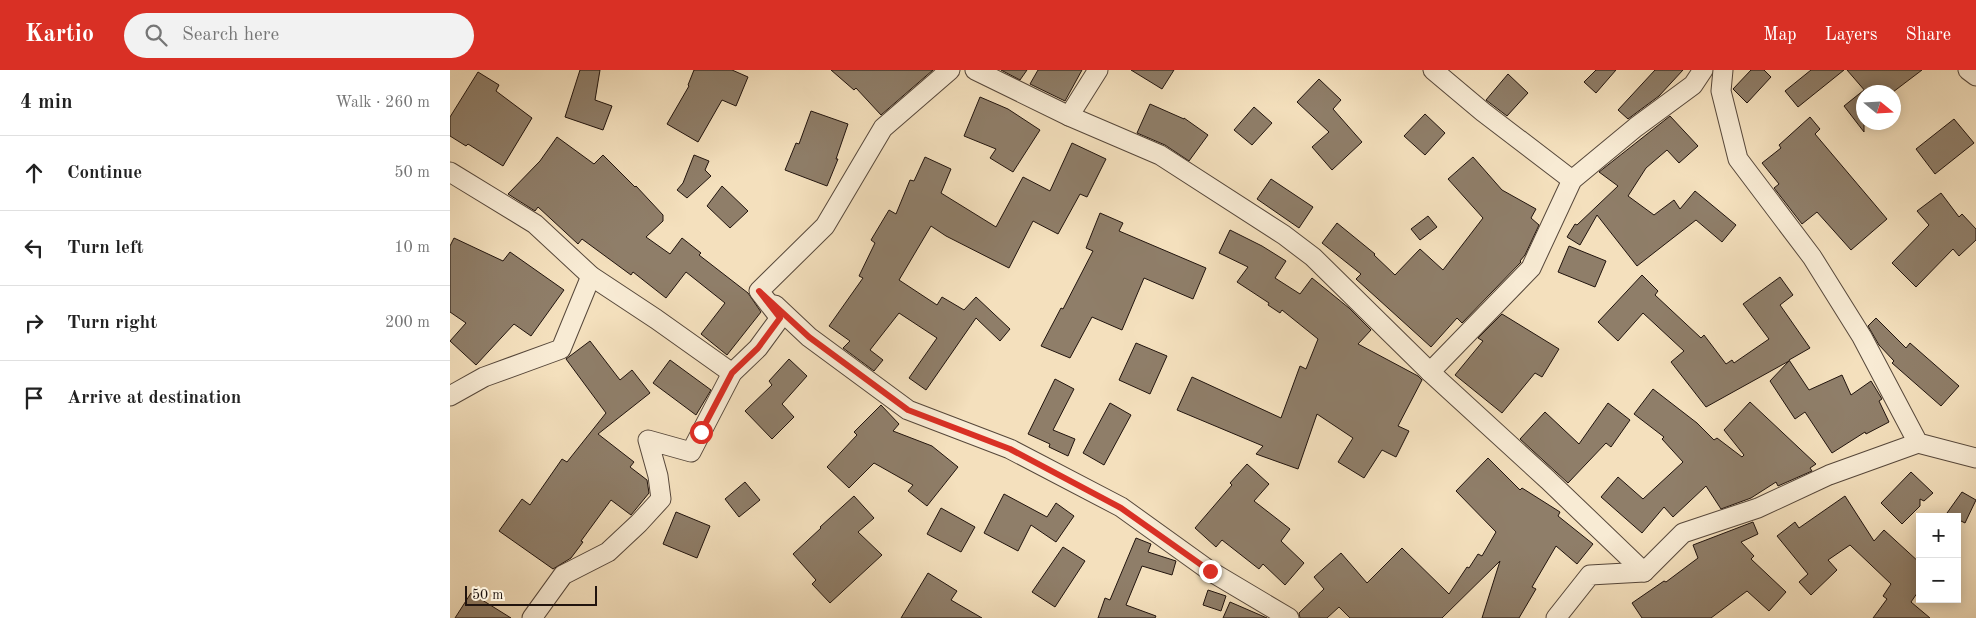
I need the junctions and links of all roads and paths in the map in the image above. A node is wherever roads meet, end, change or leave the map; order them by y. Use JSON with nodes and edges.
{"nodes":[{"id":1,"x":950,"y":70,"type":"edge"},
{"id":2,"x":975,"y":70,"type":"edge"},
{"id":3,"x":1098,"y":70,"type":"edge"},
{"id":4,"x":1433,"y":70,"type":"edge"},
{"id":5,"x":1703,"y":70,"type":"edge"},
{"id":6,"x":1723,"y":70,"type":"edge"},
{"id":7,"x":1968,"y":70,"type":"edge"},
{"id":8,"x":1976,"y":76,"type":"edge"},
{"id":9,"x":1069,"y":116,"type":"junction"},
{"id":10,"x":450,"y":172,"type":"edge"},
{"id":11,"x":1572,"y":180,"type":"junction"},
{"id":12,"x":591,"y":276,"type":"junction"},
{"id":13,"x":759,"y":291,"type":"junction"},
{"id":14,"x":1430,"y":372,"type":"junction"},
{"id":15,"x":732,"y":373,"type":"junction"},
{"id":16,"x":450,"y":396,"type":"edge"},
{"id":17,"x":1918,"y":443,"type":"junction"},
{"id":18,"x":1976,"y":458,"type":"edge"},
{"id":19,"x":1644,"y":572,"type":"junction"},
{"id":20,"x":532,"y":618,"type":"edge"},
{"id":21,"x":1289,"y":618,"type":"edge"},
{"id":22,"x":1556,"y":618,"type":"edge"}],
"edges":[{"from":1,"to":13,"type":"street"},
{"from":2,"to":9,"type":"street"},
{"from":3,"to":9,"type":"street"},
{"from":4,"to":11,"type":"street"},
{"from":5,"to":11,"type":"street"},
{"from":6,"to":17,"type":"street"},
{"from":7,"to":8,"type":"street"},
{"from":9,"to":14,"type":"street"},
{"from":10,"to":12,"type":"street"},
{"from":11,"to":14,"type":"street"},
{"from":12,"to":15,"type":"street"},
{"from":12,"to":16,"type":"street"},
{"from":13,"to":15,"type":"street"},
{"from":13,"to":21,"type":"street"},
{"from":14,"to":19,"type":"street"},
{"from":15,"to":20,"type":"street"},
{"from":17,"to":18,"type":"street"},
{"from":17,"to":19,"type":"street"},
{"from":19,"to":22,"type":"street"}]}
